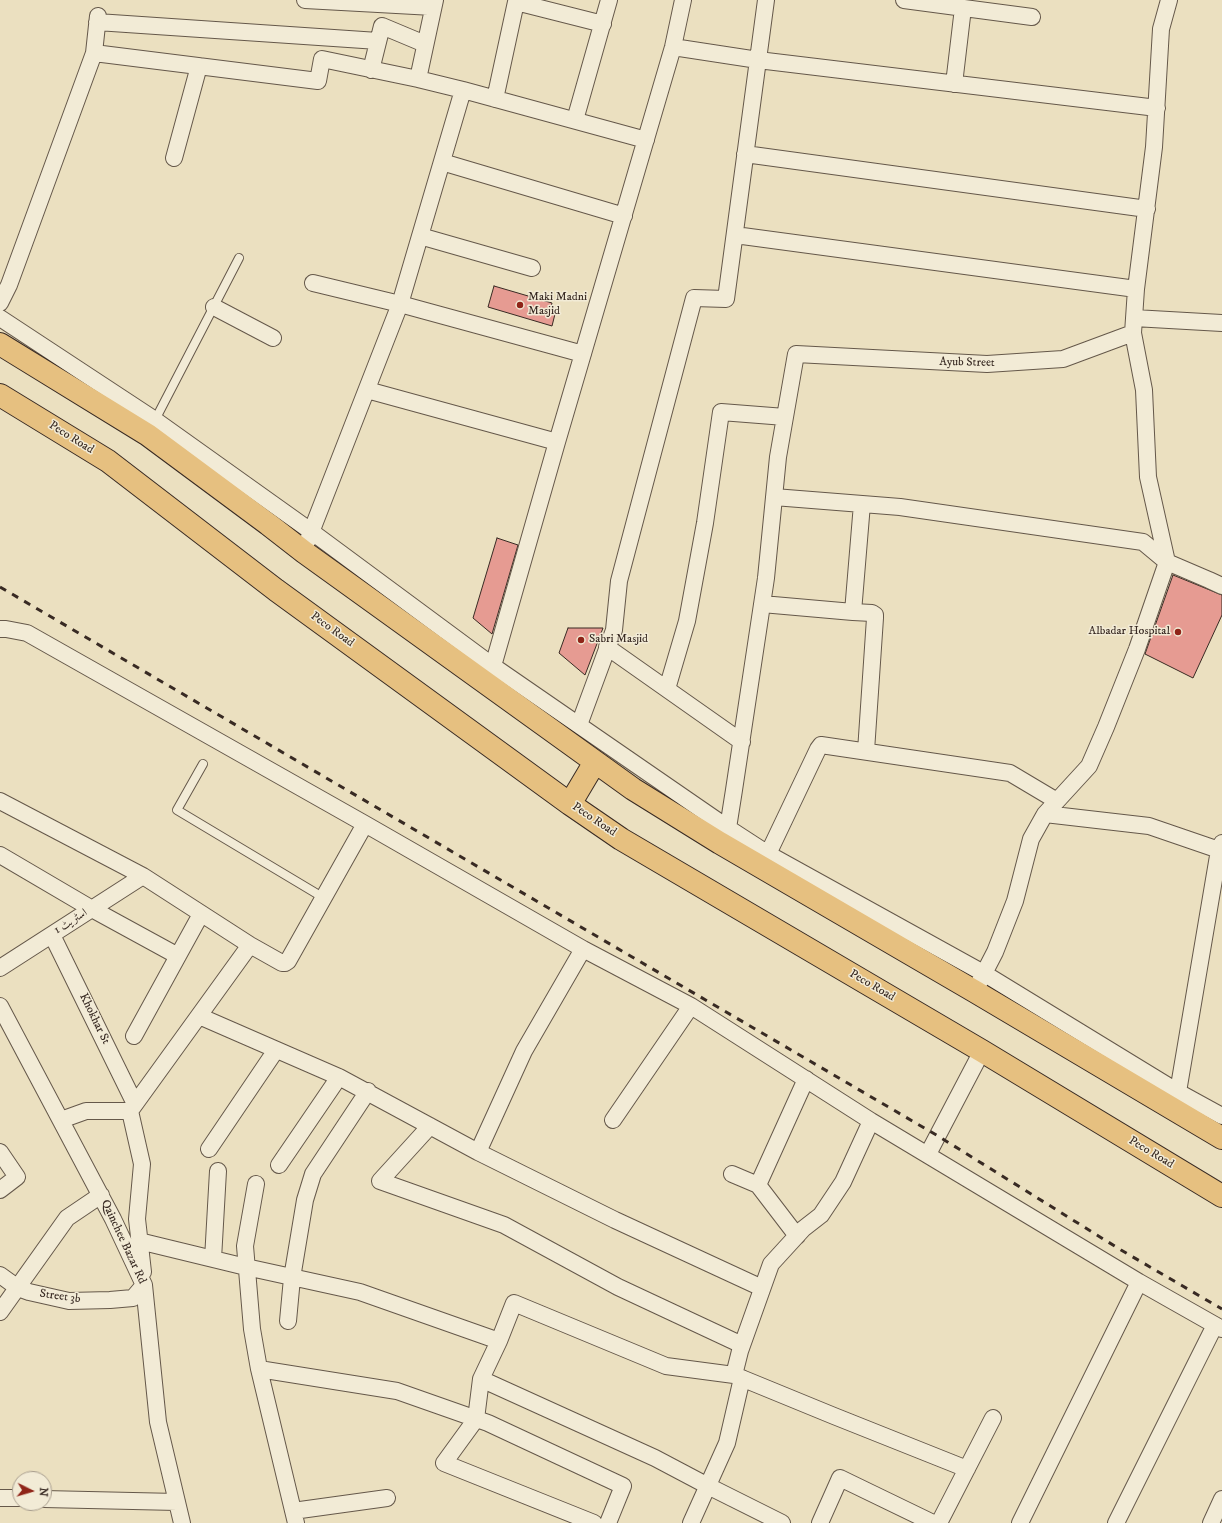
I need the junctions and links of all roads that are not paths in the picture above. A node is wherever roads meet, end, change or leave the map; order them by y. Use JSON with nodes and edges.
{"nodes":[{"id":1,"x":305,"y":0,"type":"edge"},
{"id":2,"x":609,"y":0,"type":"edge"},
{"id":3,"x":683,"y":0,"type":"edge"},
{"id":4,"x":766,"y":0,"type":"edge"},
{"id":5,"x":904,"y":0,"type":"edge"},
{"id":6,"x":1169,"y":0,"type":"edge"},
{"id":7,"x":516,"y":1,"type":"edge"},
{"id":8,"x":367,"y":2,"type":"edge"},
{"id":9,"x":434,"y":4,"type":"edge"},
{"id":10,"x":963,"y":8,"type":"junction"},
{"id":11,"x":1032,"y":16,"type":"dead end"},
{"id":12,"x":603,"y":24,"type":"junction"},
{"id":13,"x":378,"y":41,"type":"junction"},
{"id":14,"x":425,"y":44,"type":"junction"},
{"id":15,"x":673,"y":47,"type":"junction"},
{"id":16,"x":94,"y":53,"type":"junction"},
{"id":17,"x":758,"y":60,"type":"junction"},
{"id":18,"x":199,"y":66,"type":"junction"},
{"id":19,"x":372,"y":70,"type":"junction"},
{"id":20,"x":418,"y":79,"type":"junction"},
{"id":21,"x":954,"y":84,"type":"junction"},
{"id":22,"x":463,"y":90,"type":"junction"},
{"id":23,"x":495,"y":99,"type":"junction"},
{"id":24,"x":1156,"y":108,"type":"junction"},
{"id":25,"x":575,"y":120,"type":"junction"},
{"id":26,"x":646,"y":140,"type":"junction"},
{"id":27,"x":745,"y":154,"type":"junction"},
{"id":28,"x":174,"y":158,"type":"dead end"},
{"id":29,"x":442,"y":162,"type":"junction"},
{"id":30,"x":1147,"y":209,"type":"junction"},
{"id":31,"x":624,"y":216,"type":"junction"},
{"id":32,"x":735,"y":235,"type":"junction"},
{"id":33,"x":420,"y":236,"type":"junction"},
{"id":34,"x":239,"y":258,"type":"dead end"},
{"id":35,"x":532,"y":268,"type":"dead end"},
{"id":36,"x":313,"y":283,"type":"dead end"},
{"id":37,"x":1136,"y":289,"type":"junction"},
{"id":38,"x":0,"y":303,"type":"edge"},
{"id":39,"x":400,"y":304,"type":"junction"},
{"id":40,"x":214,"y":307,"type":"junction"},
{"id":41,"x":0,"y":318,"type":"edge"},
{"id":42,"x":1222,"y":324,"type":"edge"},
{"id":43,"x":1134,"y":326,"type":"junction"},
{"id":44,"x":273,"y":338,"type":"dead end"},
{"id":45,"x":0,"y":344,"type":"edge"},
{"id":46,"x":583,"y":354,"type":"junction"},
{"id":47,"x":367,"y":390,"type":"junction"},
{"id":48,"x":0,"y":395,"type":"edge"},
{"id":49,"x":785,"y":417,"type":"junction"},
{"id":50,"x":152,"y":428,"type":"junction"},
{"id":51,"x":557,"y":442,"type":"junction"},
{"id":52,"x":774,"y":497,"type":"junction"},
{"id":53,"x":862,"y":504,"type":"junction"},
{"id":54,"x":312,"y":532,"type":"junction"},
{"id":55,"x":304,"y":552,"type":"junction"},
{"id":56,"x":1167,"y":562,"type":"junction"},
{"id":57,"x":1222,"y":586,"type":"edge"},
{"id":58,"x":762,"y":604,"type":"junction"},
{"id":59,"x":853,"y":612,"type":"junction"},
{"id":60,"x":0,"y":629,"type":"edge"},
{"id":61,"x":607,"y":647,"type":"junction"},
{"id":62,"x":490,"y":675,"type":"junction"},
{"id":63,"x":667,"y":689,"type":"junction"},
{"id":64,"x":579,"y":725,"type":"junction"},
{"id":65,"x":742,"y":742,"type":"junction"},
{"id":66,"x":866,"y":750,"type":"junction"},
{"id":67,"x":596,"y":762,"type":"junction"},
{"id":68,"x":203,"y":764,"type":"dead end"},
{"id":69,"x":0,"y":801,"type":"edge"},
{"id":70,"x":1057,"y":801,"type":"junction"},
{"id":71,"x":570,"y":804,"type":"junction"},
{"id":72,"x":1045,"y":814,"type":"junction"},
{"id":73,"x":365,"y":824,"type":"junction"},
{"id":74,"x":724,"y":836,"type":"junction"},
{"id":75,"x":1221,"y":846,"type":"edge"},
{"id":76,"x":768,"y":854,"type":"junction"},
{"id":77,"x":0,"y":855,"type":"edge"},
{"id":78,"x":143,"y":876,"type":"junction"},
{"id":79,"x":324,"y":898,"type":"junction"},
{"id":80,"x":92,"y":909,"type":"junction"},
{"id":81,"x":201,"y":914,"type":"junction"},
{"id":82,"x":52,"y":935,"type":"junction"},
{"id":83,"x":250,"y":945,"type":"junction"},
{"id":84,"x":582,"y":949,"type":"junction"},
{"id":85,"x":178,"y":956,"type":"junction"},
{"id":86,"x":0,"y":968,"type":"edge"},
{"id":87,"x":979,"y":983,"type":"junction"},
{"id":88,"x":0,"y":1006,"type":"edge"},
{"id":89,"x":691,"y":1006,"type":"junction"},
{"id":90,"x":199,"y":1016,"type":"junction"},
{"id":91,"x":134,"y":1036,"type":"dead end"},
{"id":92,"x":276,"y":1050,"type":"junction"},
{"id":93,"x":982,"y":1051,"type":"junction"},
{"id":94,"x":339,"y":1077,"type":"junction"},
{"id":95,"x":806,"y":1079,"type":"junction"},
{"id":96,"x":368,"y":1091,"type":"junction"},
{"id":97,"x":1178,"y":1092,"type":"junction"},
{"id":98,"x":133,"y":1107,"type":"junction"},
{"id":99,"x":61,"y":1120,"type":"junction"},
{"id":100,"x":614,"y":1120,"type":"dead end"},
{"id":101,"x":871,"y":1121,"type":"junction"},
{"id":102,"x":430,"y":1126,"type":"junction"},
{"id":103,"x":1220,"y":1128,"type":"edge"},
{"id":104,"x":209,"y":1149,"type":"dead end"},
{"id":105,"x":0,"y":1152,"type":"edge"},
{"id":106,"x":478,"y":1152,"type":"junction"},
{"id":107,"x":928,"y":1154,"type":"junction"},
{"id":108,"x":279,"y":1166,"type":"dead end"},
{"id":109,"x":218,"y":1171,"type":"dead end"},
{"id":110,"x":732,"y":1174,"type":"dead end"},
{"id":111,"x":256,"y":1184,"type":"dead end"},
{"id":112,"x":758,"y":1185,"type":"junction"},
{"id":113,"x":0,"y":1190,"type":"edge"},
{"id":114,"x":101,"y":1195,"type":"junction"},
{"id":115,"x":1222,"y":1196,"type":"edge"},
{"id":116,"x":797,"y":1236,"type":"junction"},
{"id":117,"x":140,"y":1241,"type":"junction"},
{"id":118,"x":213,"y":1259,"type":"junction"},
{"id":119,"x":246,"y":1267,"type":"junction"},
{"id":120,"x":0,"y":1275,"type":"edge"},
{"id":121,"x":292,"y":1278,"type":"junction"},
{"id":122,"x":1139,"y":1282,"type":"junction"},
{"id":123,"x":144,"y":1285,"type":"junction"},
{"id":124,"x":18,"y":1288,"type":"junction"},
{"id":125,"x":762,"y":1288,"type":"junction"},
{"id":126,"x":0,"y":1312,"type":"edge"},
{"id":127,"x":288,"y":1321,"type":"dead end"},
{"id":128,"x":1219,"y":1327,"type":"edge"},
{"id":129,"x":499,"y":1341,"type":"junction"},
{"id":130,"x":742,"y":1345,"type":"junction"},
{"id":131,"x":259,"y":1369,"type":"junction"},
{"id":132,"x":738,"y":1377,"type":"junction"},
{"id":133,"x":481,"y":1379,"type":"junction"},
{"id":134,"x":993,"y":1418,"type":"dead end"},
{"id":135,"x":476,"y":1419,"type":"junction"},
{"id":136,"x":967,"y":1468,"type":"junction"},
{"id":137,"x":708,"y":1486,"type":"junction"},
{"id":138,"x":0,"y":1498,"type":"edge"},
{"id":139,"x":12,"y":1498,"type":"edge"},
{"id":140,"x":387,"y":1498,"type":"dead end"},
{"id":141,"x":52,"y":1499,"type":"edge"},
{"id":142,"x":1222,"y":1499,"type":"edge"},
{"id":143,"x":177,"y":1502,"type":"junction"},
{"id":144,"x":294,"y":1517,"type":"edge"},
{"id":145,"x":182,"y":1523,"type":"edge"},
{"id":146,"x":594,"y":1523,"type":"edge"},
{"id":147,"x":608,"y":1523,"type":"edge"},
{"id":148,"x":691,"y":1523,"type":"edge"},
{"id":149,"x":782,"y":1523,"type":"edge"},
{"id":150,"x":820,"y":1523,"type":"edge"},
{"id":151,"x":933,"y":1523,"type":"edge"},
{"id":152,"x":939,"y":1523,"type":"edge"},
{"id":153,"x":1020,"y":1523,"type":"edge"},
{"id":154,"x":1116,"y":1523,"type":"edge"},
{"id":155,"x":1211,"y":1523,"type":"edge"}],
"edges":[{"from":1,"to":8,"type":"street"},
{"from":2,"to":12,"type":"street"},
{"from":3,"to":15,"type":"street"},
{"from":4,"to":17,"type":"street"},
{"from":5,"to":10,"type":"street"},
{"from":6,"to":24,"type":"street"},
{"from":7,"to":12,"type":"street"},
{"from":7,"to":23,"type":"street"},
{"from":8,"to":9,"type":"street"},
{"from":9,"to":14,"type":"street"},
{"from":10,"to":11,"type":"street"},
{"from":10,"to":21,"type":"street"},
{"from":12,"to":25,"type":"street"},
{"from":13,"to":14,"type":"street"},
{"from":13,"to":16,"type":"street"},
{"from":13,"to":19,"type":"street"},
{"from":14,"to":20,"type":"street"},
{"from":15,"to":17,"type":"street"},
{"from":15,"to":26,"type":"street"},
{"from":16,"to":18,"type":"street"},
{"from":16,"to":38,"type":"street"},
{"from":17,"to":21,"type":"street"},
{"from":17,"to":27,"type":"street"},
{"from":18,"to":19,"type":"street"},
{"from":18,"to":28,"type":"street"},
{"from":19,"to":20,"type":"street"},
{"from":20,"to":22,"type":"street"},
{"from":21,"to":24,"type":"street"},
{"from":22,"to":23,"type":"street"},
{"from":22,"to":29,"type":"street"},
{"from":23,"to":25,"type":"street"},
{"from":24,"to":30,"type":"street"},
{"from":25,"to":26,"type":"street"},
{"from":26,"to":31,"type":"street"},
{"from":27,"to":30,"type":"street"},
{"from":27,"to":32,"type":"street"},
{"from":29,"to":31,"type":"street"},
{"from":29,"to":33,"type":"street"},
{"from":30,"to":37,"type":"street"},
{"from":31,"to":46,"type":"street"},
{"from":32,"to":37,"type":"street"},
{"from":32,"to":61,"type":"street"},
{"from":33,"to":35,"type":"street"},
{"from":33,"to":39,"type":"street"},
{"from":34,"to":40,"type":"lane"},
{"from":36,"to":39,"type":"street"},
{"from":37,"to":43,"type":"street"},
{"from":39,"to":46,"type":"street"},
{"from":39,"to":47,"type":"street"},
{"from":40,"to":44,"type":"street"},
{"from":40,"to":50,"type":"lane"},
{"from":41,"to":50,"type":"street"},
{"from":42,"to":43,"type":"street"},
{"from":43,"to":49,"type":"street","name":"Ayub Street"},
{"from":43,"to":56,"type":"street"},
{"from":45,"to":50,"type":"main road"},
{"from":46,"to":51,"type":"street"},
{"from":47,"to":51,"type":"street"},
{"from":47,"to":54,"type":"street"},
{"from":48,"to":71,"type":"main road","name":"Peco Road"},
{"from":49,"to":52,"type":"street"},
{"from":49,"to":63,"type":"street"},
{"from":50,"to":54,"type":"street"},
{"from":50,"to":55,"type":"main road"},
{"from":51,"to":62,"type":"street"},
{"from":52,"to":53,"type":"street"},
{"from":52,"to":58,"type":"street"},
{"from":53,"to":56,"type":"street"},
{"from":53,"to":59,"type":"street"},
{"from":54,"to":55,"type":"street"},
{"from":54,"to":62,"type":"street"},
{"from":55,"to":62,"type":"main road"},
{"from":56,"to":57,"type":"street"},
{"from":56,"to":70,"type":"street"},
{"from":58,"to":59,"type":"street"},
{"from":58,"to":65,"type":"street"},
{"from":59,"to":66,"type":"street"},
{"from":60,"to":73,"type":"street"},
{"from":61,"to":63,"type":"street"},
{"from":61,"to":64,"type":"street"},
{"from":62,"to":64,"type":"street"},
{"from":62,"to":67,"type":"main road"},
{"from":63,"to":65,"type":"street"},
{"from":64,"to":74,"type":"street"},
{"from":65,"to":74,"type":"street"},
{"from":66,"to":70,"type":"street"},
{"from":66,"to":76,"type":"street"},
{"from":67,"to":71,"type":"main road"},
{"from":67,"to":74,"type":"main road"},
{"from":68,"to":79,"type":"lane"},
{"from":69,"to":78,"type":"street"},
{"from":70,"to":72,"type":"street"},
{"from":71,"to":93,"type":"main road","name":"Peco Road"},
{"from":72,"to":75,"type":"street"},
{"from":72,"to":87,"type":"street"},
{"from":73,"to":79,"type":"street"},
{"from":73,"to":84,"type":"street"},
{"from":74,"to":76,"type":"street"},
{"from":74,"to":87,"type":"main road"},
{"from":75,"to":97,"type":"street"},
{"from":76,"to":87,"type":"street"},
{"from":77,"to":80,"type":"street"},
{"from":78,"to":80,"type":"street","name":"اسٹریٹ 1"},
{"from":78,"to":81,"type":"street"},
{"from":79,"to":83,"type":"street"},
{"from":80,"to":82,"type":"street","name":"اسٹریٹ 1"},
{"from":80,"to":85,"type":"street"},
{"from":81,"to":83,"type":"street"},
{"from":81,"to":85,"type":"street"},
{"from":82,"to":86,"type":"street","name":"اسٹریٹ 1"},
{"from":82,"to":98,"type":"street","name":"Khokhar St"},
{"from":83,"to":90,"type":"street"},
{"from":84,"to":89,"type":"street"},
{"from":84,"to":106,"type":"street"},
{"from":85,"to":91,"type":"street"},
{"from":87,"to":97,"type":"street"},
{"from":87,"to":103,"type":"main road"},
{"from":88,"to":99,"type":"street","name":"Qainchee Bazar Rd"},
{"from":89,"to":95,"type":"street"},
{"from":89,"to":100,"type":"street"},
{"from":90,"to":92,"type":"street"},
{"from":90,"to":98,"type":"street"},
{"from":92,"to":94,"type":"street"},
{"from":92,"to":104,"type":"street"},
{"from":93,"to":107,"type":"street"},
{"from":93,"to":115,"type":"main road","name":"Peco Road"},
{"from":94,"to":96,"type":"street"},
{"from":94,"to":108,"type":"street"},
{"from":95,"to":101,"type":"street"},
{"from":95,"to":112,"type":"street"},
{"from":96,"to":102,"type":"street"},
{"from":96,"to":121,"type":"street"},
{"from":97,"to":103,"type":"street"},
{"from":98,"to":99,"type":"street"},
{"from":98,"to":117,"type":"street","name":"Khokhar St"},
{"from":99,"to":114,"type":"street","name":"Qainchee Bazar Rd"},
{"from":101,"to":107,"type":"street"},
{"from":101,"to":116,"type":"street"},
{"from":102,"to":106,"type":"street"},
{"from":102,"to":130,"type":"street"},
{"from":105,"to":113,"type":"street"},
{"from":106,"to":125,"type":"street"},
{"from":107,"to":122,"type":"street"},
{"from":109,"to":118,"type":"street"},
{"from":110,"to":112,"type":"street"},
{"from":111,"to":119,"type":"street"},
{"from":112,"to":116,"type":"street"},
{"from":114,"to":123,"type":"street","name":"Qainchee Bazar Rd"},
{"from":114,"to":124,"type":"street"},
{"from":116,"to":125,"type":"street"},
{"from":117,"to":118,"type":"street"},
{"from":117,"to":123,"type":"street","name":"Khokhar St"},
{"from":118,"to":119,"type":"street"},
{"from":119,"to":121,"type":"street"},
{"from":119,"to":131,"type":"street"},
{"from":120,"to":124,"type":"street","name":"Street 3b"},
{"from":121,"to":127,"type":"street"},
{"from":121,"to":129,"type":"street"},
{"from":122,"to":128,"type":"street"},
{"from":122,"to":153,"type":"street"},
{"from":123,"to":124,"type":"street","name":"Street 3b"},
{"from":123,"to":143,"type":"street","name":"Qainchee Bazar Rd"},
{"from":124,"to":126,"type":"street"},
{"from":125,"to":130,"type":"street"},
{"from":128,"to":154,"type":"street"},
{"from":129,"to":132,"type":"street"},
{"from":129,"to":133,"type":"street"},
{"from":130,"to":132,"type":"street"},
{"from":131,"to":135,"type":"street"},
{"from":131,"to":144,"type":"street"},
{"from":132,"to":136,"type":"street"},
{"from":132,"to":137,"type":"street"},
{"from":133,"to":135,"type":"street"},
{"from":133,"to":137,"type":"street"},
{"from":134,"to":136,"type":"street"},
{"from":135,"to":146,"type":"street"},
{"from":135,"to":147,"type":"street"},
{"from":136,"to":152,"type":"street"},
{"from":137,"to":148,"type":"street"},
{"from":137,"to":149,"type":"street"},
{"from":138,"to":139,"type":"street"},
{"from":140,"to":144,"type":"street"},
{"from":141,"to":143,"type":"street"},
{"from":142,"to":155,"type":"street"},
{"from":143,"to":145,"type":"street","name":"Qainchee Bazar Rd"},
{"from":150,"to":151,"type":"street"}]}
